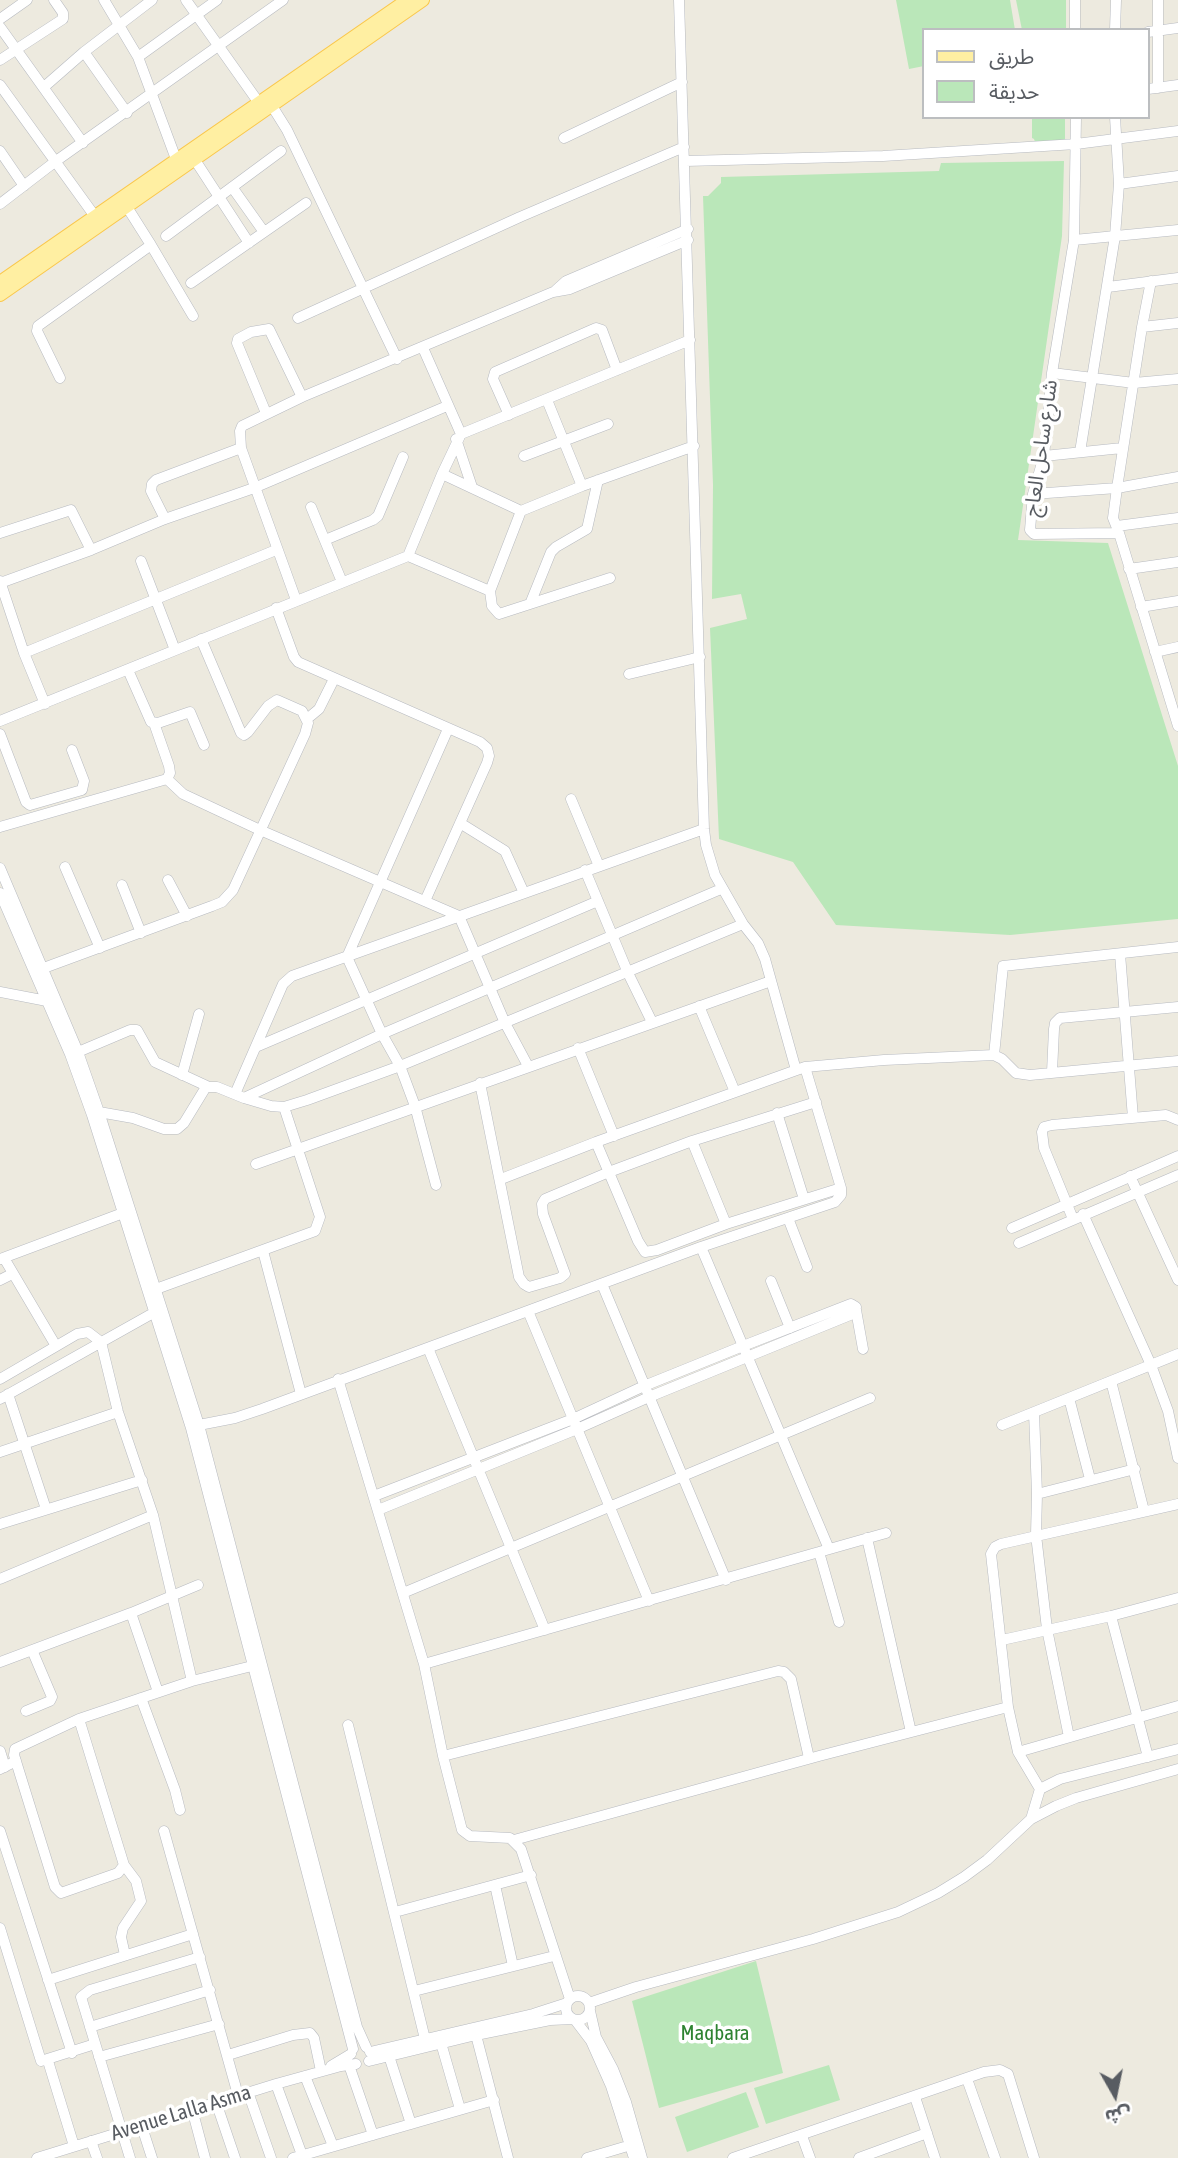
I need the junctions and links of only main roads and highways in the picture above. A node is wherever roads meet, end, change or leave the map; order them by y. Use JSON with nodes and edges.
{"nodes":[{"id":1,"x":407,"y":0,"type":"edge"},
{"id":2,"x":424,"y":0,"type":"edge"},
{"id":3,"x":266,"y":104,"type":"junction"},
{"id":4,"x":0,"y":282,"type":"edge"},
{"id":5,"x":0,"y":295,"type":"edge"}],
"edges":[{"from":1,"to":3,"type":"main road"},
{"from":2,"to":3,"type":"main road"},
{"from":3,"to":4,"type":"main road"},
{"from":3,"to":5,"type":"main road"}]}
